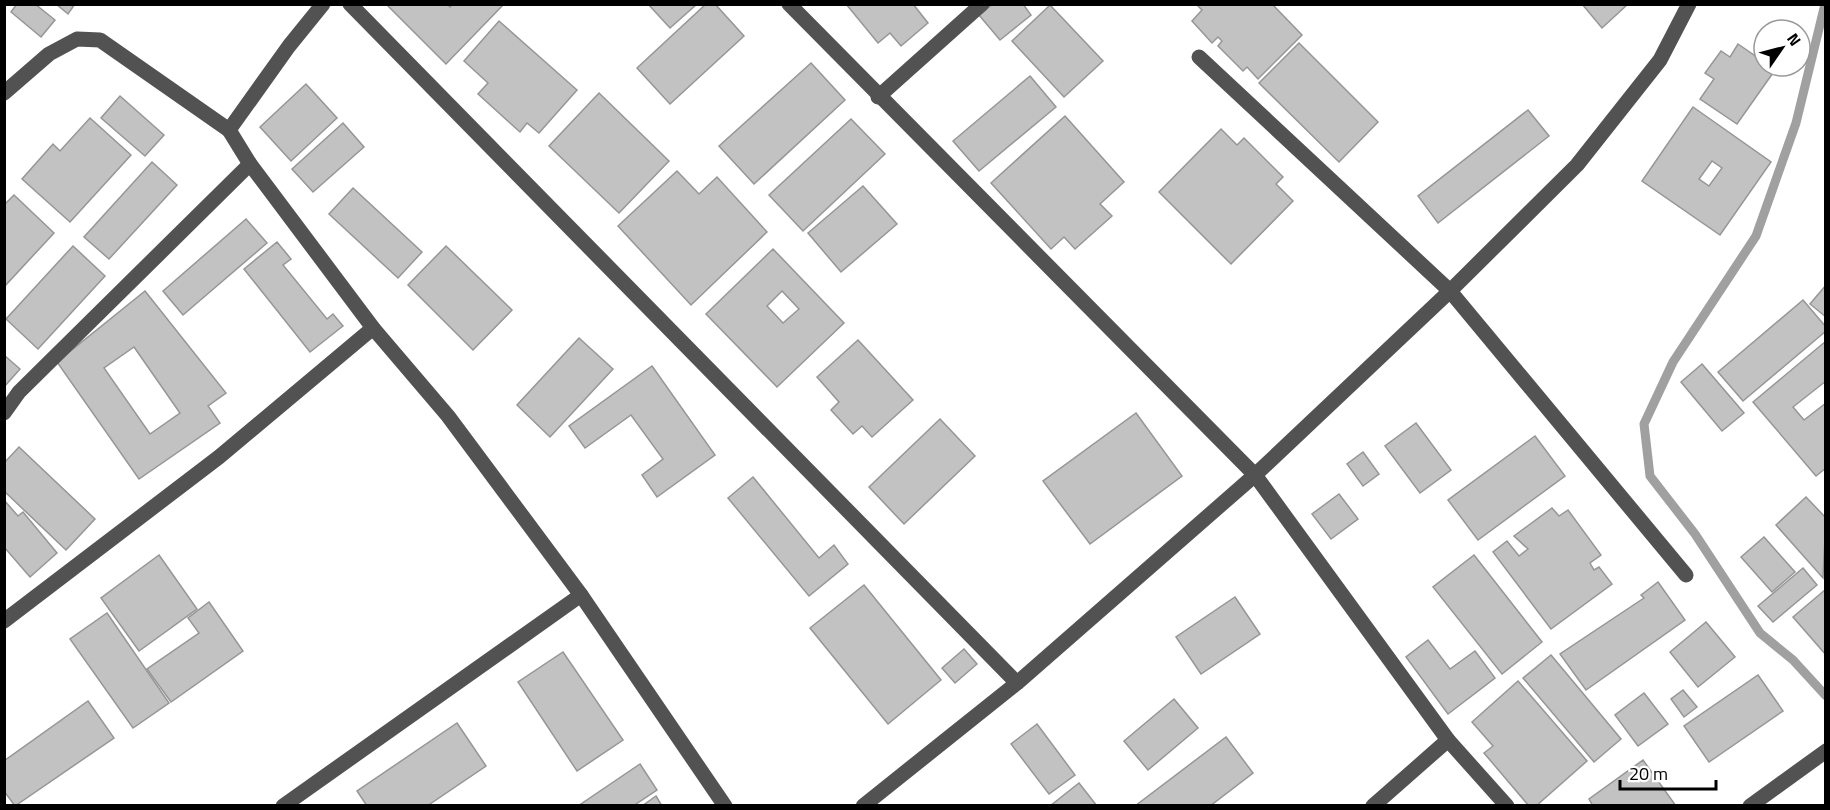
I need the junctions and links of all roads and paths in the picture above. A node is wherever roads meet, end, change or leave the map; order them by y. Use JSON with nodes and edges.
{"nodes":[{"id":1,"x":323,"y":4,"type":"edge"},
{"id":2,"x":350,"y":4,"type":"edge"},
{"id":3,"x":789,"y":4,"type":"edge"},
{"id":4,"x":982,"y":4,"type":"edge"},
{"id":5,"x":1689,"y":4,"type":"edge"},
{"id":6,"x":1199,"y":57,"type":"dead end"},
{"id":7,"x":4,"y":93,"type":"edge"},
{"id":8,"x":878,"y":97,"type":"junction"},
{"id":9,"x":229,"y":130,"type":"junction"},
{"id":10,"x":250,"y":164,"type":"junction"},
{"id":11,"x":1450,"y":291,"type":"junction"},
{"id":12,"x":373,"y":328,"type":"junction"},
{"id":13,"x":4,"y":413,"type":"edge"},
{"id":14,"x":1255,"y":475,"type":"junction"},
{"id":15,"x":1686,"y":575,"type":"dead end"},
{"id":16,"x":581,"y":595,"type":"junction"},
{"id":17,"x":4,"y":621,"type":"edge"},
{"id":18,"x":1017,"y":683,"type":"junction"},
{"id":19,"x":1448,"y":740,"type":"junction"},
{"id":20,"x":1826,"y":751,"type":"edge"},
{"id":21,"x":283,"y":806,"type":"edge"},
{"id":22,"x":725,"y":806,"type":"edge"},
{"id":23,"x":863,"y":806,"type":"edge"},
{"id":24,"x":1373,"y":806,"type":"edge"},
{"id":25,"x":1507,"y":806,"type":"edge"},
{"id":26,"x":1750,"y":806,"type":"edge"}],
"edges":[{"from":1,"to":9,"type":"street"},
{"from":2,"to":18,"type":"street"},
{"from":3,"to":8,"type":"street"},
{"from":4,"to":8,"type":"street"},
{"from":5,"to":11,"type":"street"},
{"from":6,"to":11,"type":"street"},
{"from":7,"to":9,"type":"street"},
{"from":8,"to":14,"type":"street"},
{"from":9,"to":10,"type":"street"},
{"from":10,"to":12,"type":"street"},
{"from":10,"to":13,"type":"street"},
{"from":11,"to":14,"type":"street"},
{"from":11,"to":15,"type":"street"},
{"from":12,"to":16,"type":"street"},
{"from":12,"to":17,"type":"street"},
{"from":14,"to":18,"type":"street"},
{"from":14,"to":19,"type":"street"},
{"from":16,"to":21,"type":"street"},
{"from":16,"to":22,"type":"street"},
{"from":18,"to":23,"type":"street"},
{"from":19,"to":24,"type":"street"},
{"from":19,"to":25,"type":"street"},
{"from":20,"to":26,"type":"street"}]}
